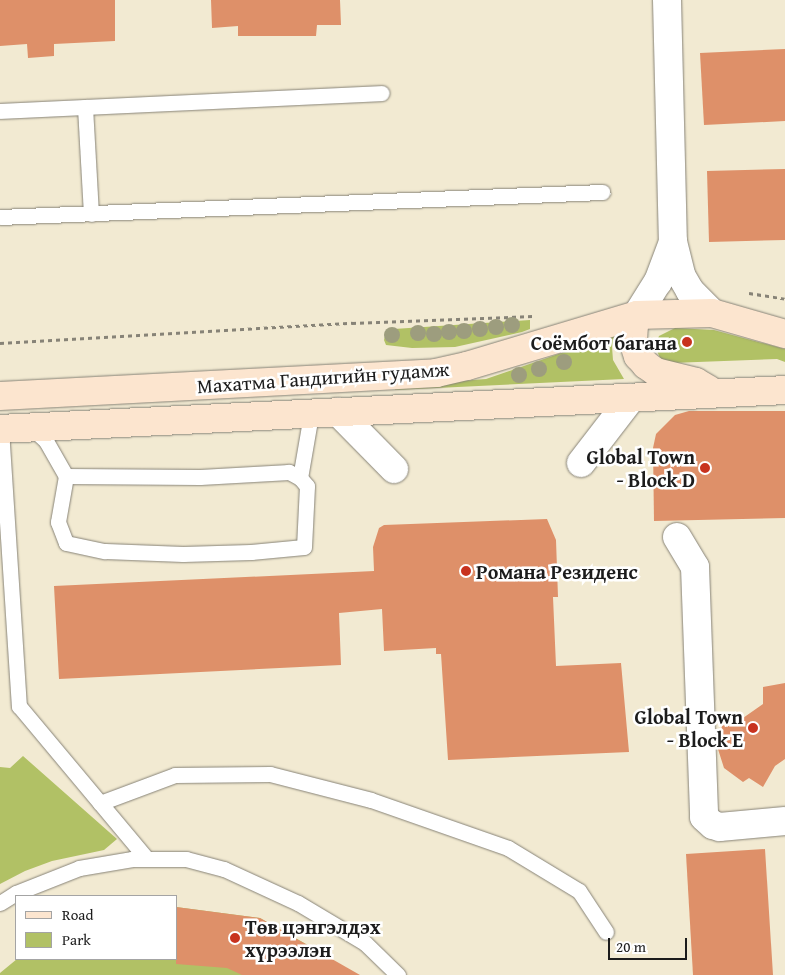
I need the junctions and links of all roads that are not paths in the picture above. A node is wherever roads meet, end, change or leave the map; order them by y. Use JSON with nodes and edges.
{"nodes":[{"id":1,"x":667,"y":0,"type":"edge"},
{"id":2,"x":382,"y":93,"type":"dead end"},
{"id":3,"x":85,"y":107,"type":"junction"},
{"id":4,"x":0,"y":111,"type":"edge"},
{"id":5,"x":602,"y":192,"type":"dead end"},
{"id":6,"x":91,"y":214,"type":"junction"},
{"id":7,"x":0,"y":217,"type":"edge"},
{"id":8,"x":673,"y":242,"type":"junction"},
{"id":9,"x":712,"y":313,"type":"junction"},
{"id":10,"x":637,"y":315,"type":"junction"},
{"id":11,"x":785,"y":334,"type":"edge"},
{"id":12,"x":785,"y":390,"type":"edge"},
{"id":13,"x":717,"y":394,"type":"junction"},
{"id":14,"x":0,"y":396,"type":"edge"},
{"id":15,"x":631,"y":398,"type":"junction"},
{"id":16,"x":338,"y":412,"type":"junction"},
{"id":17,"x":311,"y":414,"type":"junction"},
{"id":18,"x":31,"y":427,"type":"junction"},
{"id":19,"x":1,"y":429,"type":"edge"},
{"id":20,"x":581,"y":463,"type":"dead end"},
{"id":21,"x":394,"y":469,"type":"dead end"},
{"id":22,"x":66,"y":476,"type":"junction"},
{"id":23,"x":300,"y":478,"type":"junction"},
{"id":24,"x":677,"y":537,"type":"dead end"},
{"id":25,"x":100,"y":803,"type":"junction"},
{"id":26,"x":785,"y":820,"type":"edge"},
{"id":27,"x":146,"y":858,"type":"junction"},
{"id":28,"x":0,"y":903,"type":"edge"},
{"id":29,"x":606,"y":932,"type":"dead end"},
{"id":30,"x":398,"y":975,"type":"edge"}],
"edges":[{"from":1,"to":8,"type":"street"},
{"from":2,"to":3,"type":"lane"},
{"from":3,"to":4,"type":"lane"},
{"from":3,"to":6,"type":"lane"},
{"from":5,"to":6,"type":"lane"},
{"from":6,"to":7,"type":"lane"},
{"from":8,"to":9,"type":"street"},
{"from":8,"to":10,"type":"street"},
{"from":9,"to":10,"type":"main road","name":"Махатма Гандигийн гудамж"},
{"from":9,"to":11,"type":"main road","name":"Махатма Гандигийн гудамж"},
{"from":10,"to":13,"type":"main road"},
{"from":10,"to":14,"type":"main road","name":"Махатма Гандигийн гудамж"},
{"from":12,"to":13,"type":"main road","name":"Махатма Гандигийн гудамж"},
{"from":13,"to":15,"type":"main road","name":"Махатма Гандигийн гудамж"},
{"from":15,"to":16,"type":"main road","name":"Махатма Гандигийн гудамж"},
{"from":15,"to":20,"type":"street"},
{"from":16,"to":17,"type":"main road","name":"Махатма Гандигийн гудамж"},
{"from":16,"to":21,"type":"street"},
{"from":17,"to":18,"type":"main road","name":"Махатма Гандигийн гудамж"},
{"from":17,"to":23,"type":"lane"},
{"from":18,"to":19,"type":"main road","name":"Махатма Гандигийн гудамж"},
{"from":18,"to":22,"type":"lane"},
{"from":19,"to":25,"type":"lane"},
{"from":22,"to":23,"type":"lane"},
{"from":22,"to":23,"type":"lane"},
{"from":24,"to":26,"type":"street"},
{"from":25,"to":27,"type":"lane"},
{"from":25,"to":29,"type":"lane"},
{"from":27,"to":28,"type":"lane"},
{"from":27,"to":30,"type":"lane"}]}
